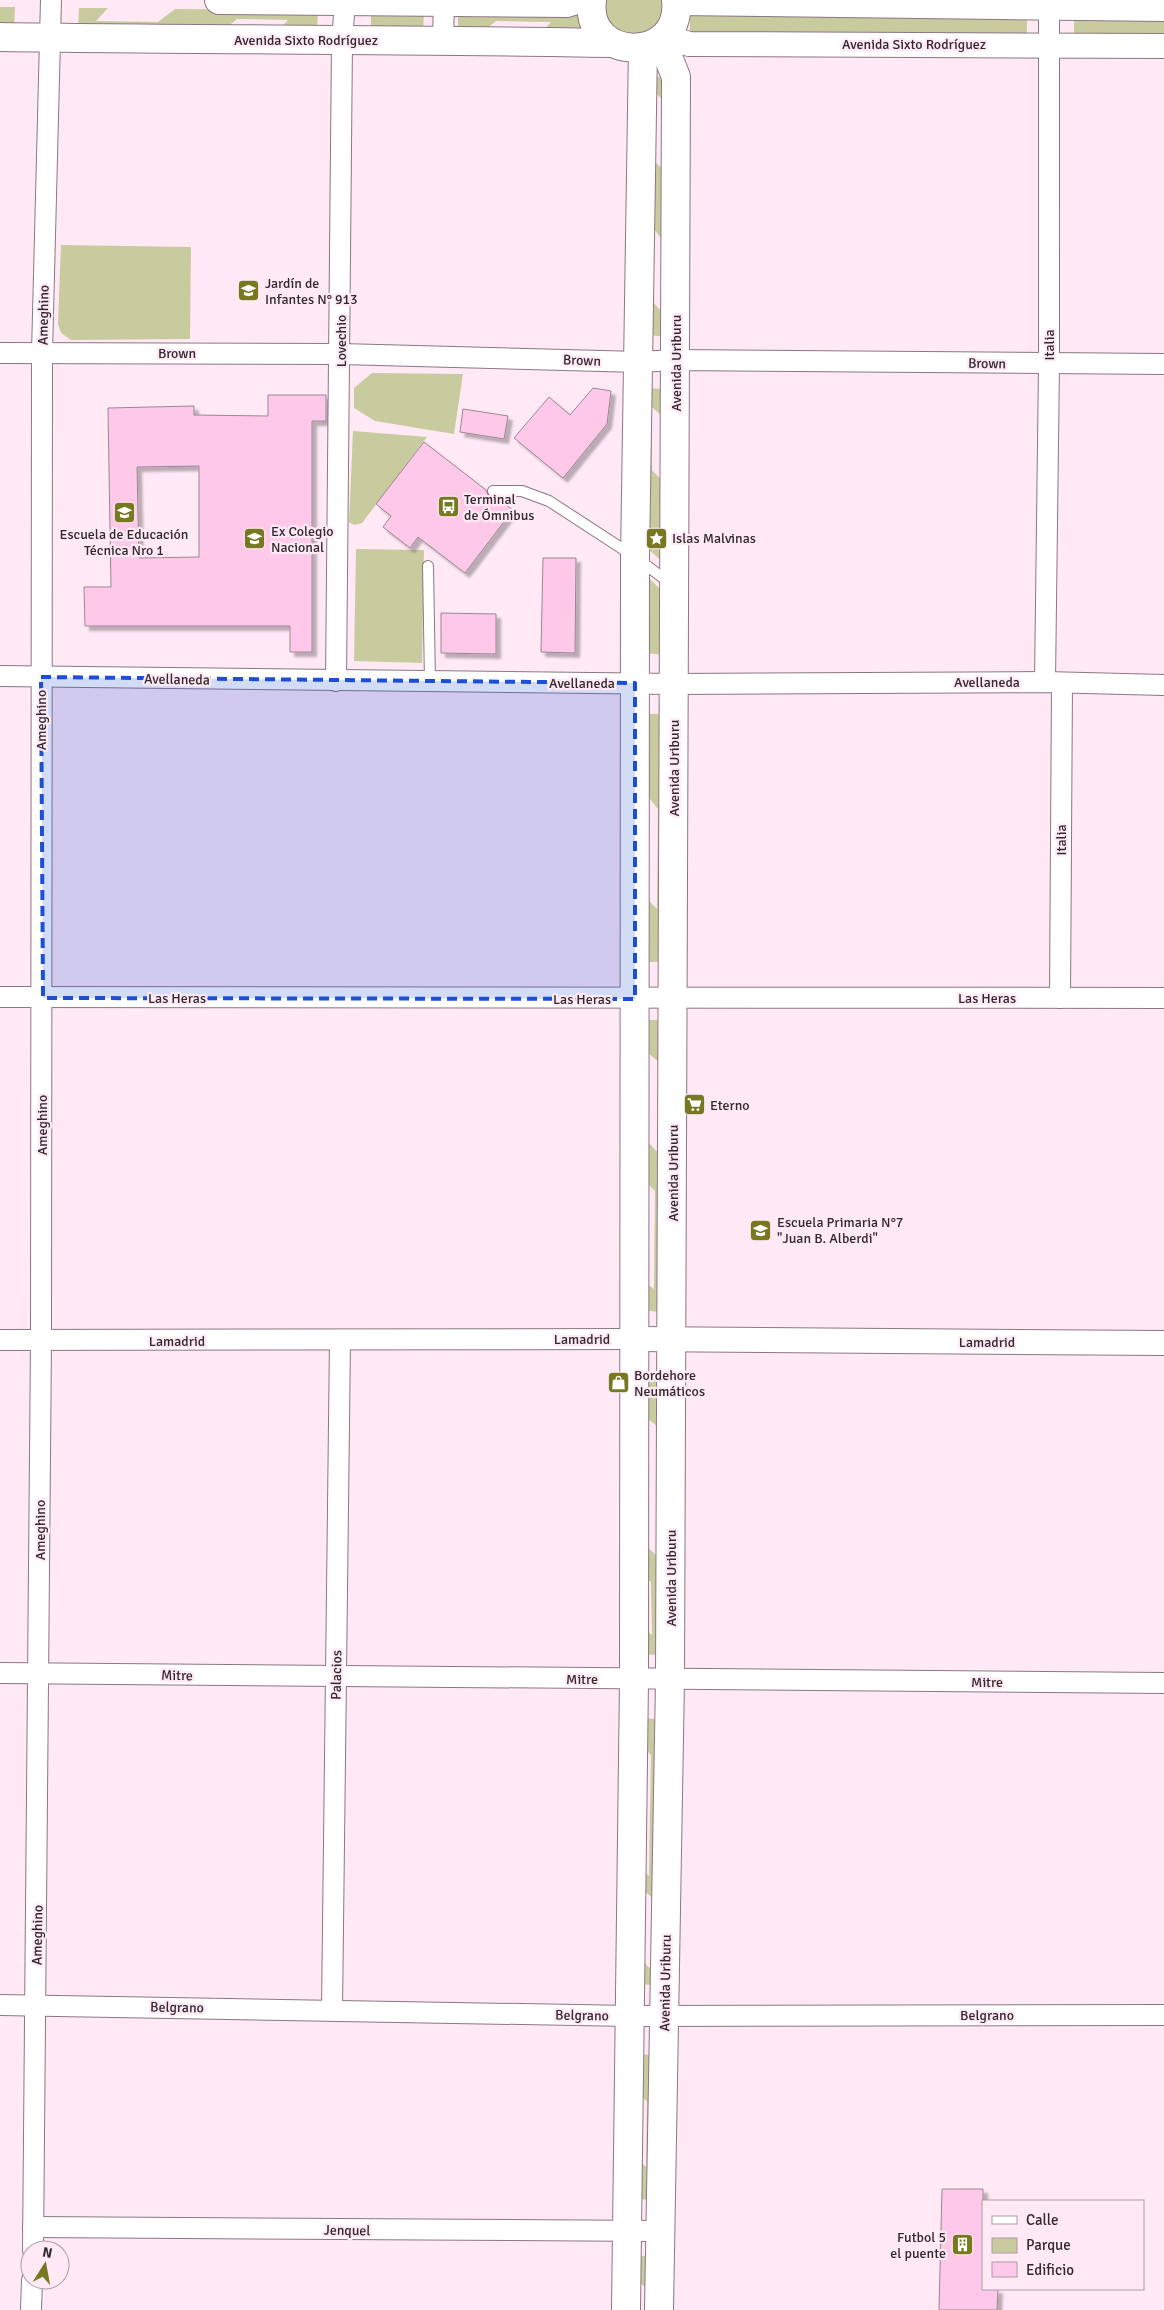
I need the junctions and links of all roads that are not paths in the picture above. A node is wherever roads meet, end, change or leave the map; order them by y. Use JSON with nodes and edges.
{"nodes":[{"id":1,"x":50,"y":0,"type":"edge"},
{"id":2,"x":219,"y":0,"type":"edge"},
{"id":3,"x":576,"y":0,"type":"edge"},
{"id":4,"x":592,"y":0,"type":"edge"},
{"id":5,"x":444,"y":1,"type":"edge"},
{"id":6,"x":345,"y":2,"type":"junction"},
{"id":7,"x":676,"y":2,"type":"edge"},
{"id":8,"x":1049,"y":9,"type":"junction"},
{"id":9,"x":1164,"y":9,"type":"edge"},
{"id":10,"x":0,"y":37,"type":"edge"},
{"id":11,"x":50,"y":38,"type":"junction"},
{"id":12,"x":443,"y":39,"type":"junction"},
{"id":13,"x":342,"y":41,"type":"junction"},
{"id":14,"x":656,"y":41,"type":"junction"},
{"id":15,"x":612,"y":43,"type":"junction"},
{"id":16,"x":1050,"y":45,"type":"junction"},
{"id":17,"x":1164,"y":46,"type":"edge"},
{"id":18,"x":0,"y":353,"type":"edge"},
{"id":19,"x":42,"y":353,"type":"junction"},
{"id":20,"x":341,"y":354,"type":"junction"},
{"id":21,"x":676,"y":360,"type":"junction"},
{"id":22,"x":639,"y":362,"type":"junction"},
{"id":23,"x":1049,"y":364,"type":"junction"},
{"id":24,"x":1164,"y":364,"type":"edge"},
{"id":25,"x":493,"y":491,"type":"dead end"},
{"id":26,"x":635,"y":557,"type":"junction"},
{"id":27,"x":428,"y":566,"type":"dead end"},
{"id":28,"x":675,"y":586,"type":"junction"},
{"id":29,"x":0,"y":676,"type":"edge"},
{"id":30,"x":41,"y":677,"type":"junction"},
{"id":31,"x":336,"y":681,"type":"junction"},
{"id":32,"x":430,"y":682,"type":"junction"},
{"id":33,"x":1053,"y":682,"type":"junction"},
{"id":34,"x":635,"y":683,"type":"junction"},
{"id":35,"x":674,"y":684,"type":"junction"},
{"id":36,"x":1164,"y":685,"type":"edge"},
{"id":37,"x":0,"y":997,"type":"edge"},
{"id":38,"x":43,"y":998,"type":"junction"},
{"id":39,"x":1060,"y":998,"type":"junction"},
{"id":40,"x":1164,"y":998,"type":"edge"},
{"id":41,"x":635,"y":999,"type":"junction"},
{"id":42,"x":673,"y":999,"type":"junction"},
{"id":43,"x":636,"y":1339,"type":"junction"},
{"id":44,"x":0,"y":1340,"type":"edge"},
{"id":45,"x":340,"y":1340,"type":"junction"},
{"id":46,"x":673,"y":1340,"type":"junction"},
{"id":47,"x":41,"y":1341,"type":"junction"},
{"id":48,"x":1164,"y":1343,"type":"edge"},
{"id":49,"x":0,"y":1673,"type":"edge"},
{"id":50,"x":40,"y":1673,"type":"junction"},
{"id":51,"x":336,"y":1677,"type":"junction"},
{"id":52,"x":634,"y":1680,"type":"junction"},
{"id":53,"x":670,"y":1680,"type":"junction"},
{"id":54,"x":1164,"y":1683,"type":"edge"},
{"id":55,"x":0,"y":2004,"type":"edge"},
{"id":56,"x":36,"y":2005,"type":"junction"},
{"id":57,"x":332,"y":2010,"type":"junction"},
{"id":58,"x":1164,"y":2015,"type":"edge"},
{"id":59,"x":631,"y":2016,"type":"junction"},
{"id":60,"x":665,"y":2016,"type":"junction"},
{"id":61,"x":33,"y":2227,"type":"junction"},
{"id":62,"x":627,"y":2232,"type":"junction"},
{"id":63,"x":660,"y":2232,"type":"junction"},
{"id":64,"x":33,"y":2240,"type":"edge"},
{"id":65,"x":32,"y":2290,"type":"edge"},
{"id":66,"x":31,"y":2310,"type":"edge"},
{"id":67,"x":626,"y":2310,"type":"edge"},
{"id":68,"x":659,"y":2310,"type":"edge"}],
"edges":[{"from":1,"to":11,"type":"street","name":"Ameghino"},
{"from":2,"to":6,"type":"main road"},
{"from":3,"to":5,"type":"main road"},
{"from":4,"to":15,"type":"main road"},
{"from":5,"to":6,"type":"main road"},
{"from":5,"to":12,"type":"street"},
{"from":6,"to":13,"type":"street","name":"Lovechio"},
{"from":7,"to":8,"type":"street"},
{"from":7,"to":14,"type":"main road"},
{"from":8,"to":9,"type":"street"},
{"from":8,"to":16,"type":"street","name":"Italia"},
{"from":10,"to":11,"type":"main road","name":"Avenida Sixto Rodríguez"},
{"from":11,"to":13,"type":"main road","name":"Avenida Sixto Rodríguez"},
{"from":11,"to":19,"type":"street","name":"Ameghino"},
{"from":12,"to":13,"type":"main road","name":"Avenida Sixto Rodríguez"},
{"from":12,"to":15,"type":"main road","name":"Avenida Sixto Rodríguez"},
{"from":13,"to":20,"type":"street","name":"Lovechio"},
{"from":14,"to":15,"type":"main road","name":"Avenida Sixto Rodríguez"},
{"from":14,"to":16,"type":"street","name":"Avenida Sixto Rodríguez"},
{"from":14,"to":21,"type":"main road","name":"Avenida Uriburu"},
{"from":14,"to":22,"type":"main road"},
{"from":16,"to":17,"type":"street","name":"Avenida Sixto Rodríguez"},
{"from":16,"to":23,"type":"street","name":"Italia"},
{"from":18,"to":19,"type":"street","name":"Brown"},
{"from":19,"to":20,"type":"street","name":"Brown"},
{"from":19,"to":30,"type":"street","name":"Ameghino"},
{"from":20,"to":22,"type":"street","name":"Brown"},
{"from":20,"to":31,"type":"street","name":"Lovechio"},
{"from":21,"to":22,"type":"street","name":"Brown"},
{"from":21,"to":23,"type":"street","name":"Brown"},
{"from":21,"to":28,"type":"main road","name":"Avenida Uriburu"},
{"from":22,"to":26,"type":"main road"},
{"from":23,"to":24,"type":"street","name":"Brown"},
{"from":23,"to":33,"type":"street","name":"Italia"},
{"from":25,"to":26,"type":"lane"},
{"from":26,"to":28,"type":"lane"},
{"from":26,"to":34,"type":"main road"},
{"from":27,"to":32,"type":"lane"},
{"from":28,"to":35,"type":"main road","name":"Avenida Uriburu"},
{"from":29,"to":30,"type":"street","name":"Avellaneda"},
{"from":30,"to":31,"type":"street","name":"Avellaneda"},
{"from":30,"to":38,"type":"street","name":"Ameghino"},
{"from":31,"to":32,"type":"street","name":"Avellaneda"},
{"from":32,"to":34,"type":"street","name":"Avellaneda"},
{"from":33,"to":35,"type":"street","name":"Avellaneda"},
{"from":33,"to":36,"type":"street","name":"Avellaneda"},
{"from":33,"to":39,"type":"street","name":"Italia"},
{"from":34,"to":35,"type":"street","name":"Avellaneda"},
{"from":34,"to":41,"type":"main road"},
{"from":35,"to":42,"type":"main road","name":"Avenida Uriburu"},
{"from":37,"to":38,"type":"street","name":"Las Heras"},
{"from":38,"to":41,"type":"street","name":"Las Heras"},
{"from":38,"to":47,"type":"street","name":"Ameghino"},
{"from":39,"to":40,"type":"street","name":"Las Heras"},
{"from":39,"to":42,"type":"street","name":"Las Heras"},
{"from":41,"to":42,"type":"street","name":"Las Heras"},
{"from":41,"to":43,"type":"main road"},
{"from":42,"to":46,"type":"main road","name":"Avenida Uriburu"},
{"from":43,"to":45,"type":"street","name":"Lamadrid"},
{"from":43,"to":46,"type":"street","name":"Lamadrid"},
{"from":43,"to":52,"type":"main road"},
{"from":44,"to":47,"type":"street","name":"Lamadrid"},
{"from":45,"to":47,"type":"street","name":"Lamadrid"},
{"from":45,"to":51,"type":"street","name":"Palacios"},
{"from":46,"to":48,"type":"street","name":"Lamadrid"},
{"from":46,"to":53,"type":"main road","name":"Avenida Uriburu"},
{"from":47,"to":50,"type":"street","name":"Ameghino"},
{"from":49,"to":50,"type":"street","name":"Mitre"},
{"from":50,"to":51,"type":"street","name":"Mitre"},
{"from":50,"to":56,"type":"street","name":"Ameghino"},
{"from":51,"to":52,"type":"street","name":"Mitre"},
{"from":51,"to":57,"type":"street","name":"Palacios"},
{"from":52,"to":53,"type":"street","name":"Mitre"},
{"from":52,"to":59,"type":"main road"},
{"from":53,"to":54,"type":"street","name":"Mitre"},
{"from":53,"to":60,"type":"main road","name":"Avenida Uriburu"},
{"from":55,"to":56,"type":"street","name":"Belgrano"},
{"from":56,"to":57,"type":"street","name":"Belgrano"},
{"from":56,"to":61,"type":"street","name":"Ameghino"},
{"from":57,"to":59,"type":"street","name":"Belgrano"},
{"from":58,"to":60,"type":"street","name":"Belgrano"},
{"from":59,"to":60,"type":"street","name":"Belgrano"},
{"from":59,"to":62,"type":"main road"},
{"from":60,"to":63,"type":"main road","name":"Avenida Uriburu"},
{"from":61,"to":62,"type":"street","name":"Jenquel"},
{"from":61,"to":64,"type":"street","name":"Ameghino"},
{"from":62,"to":63,"type":"street","name":"Jenquel"},
{"from":62,"to":67,"type":"main road"},
{"from":63,"to":68,"type":"main road","name":"Avenida Uriburu"},
{"from":65,"to":66,"type":"street"}]}
